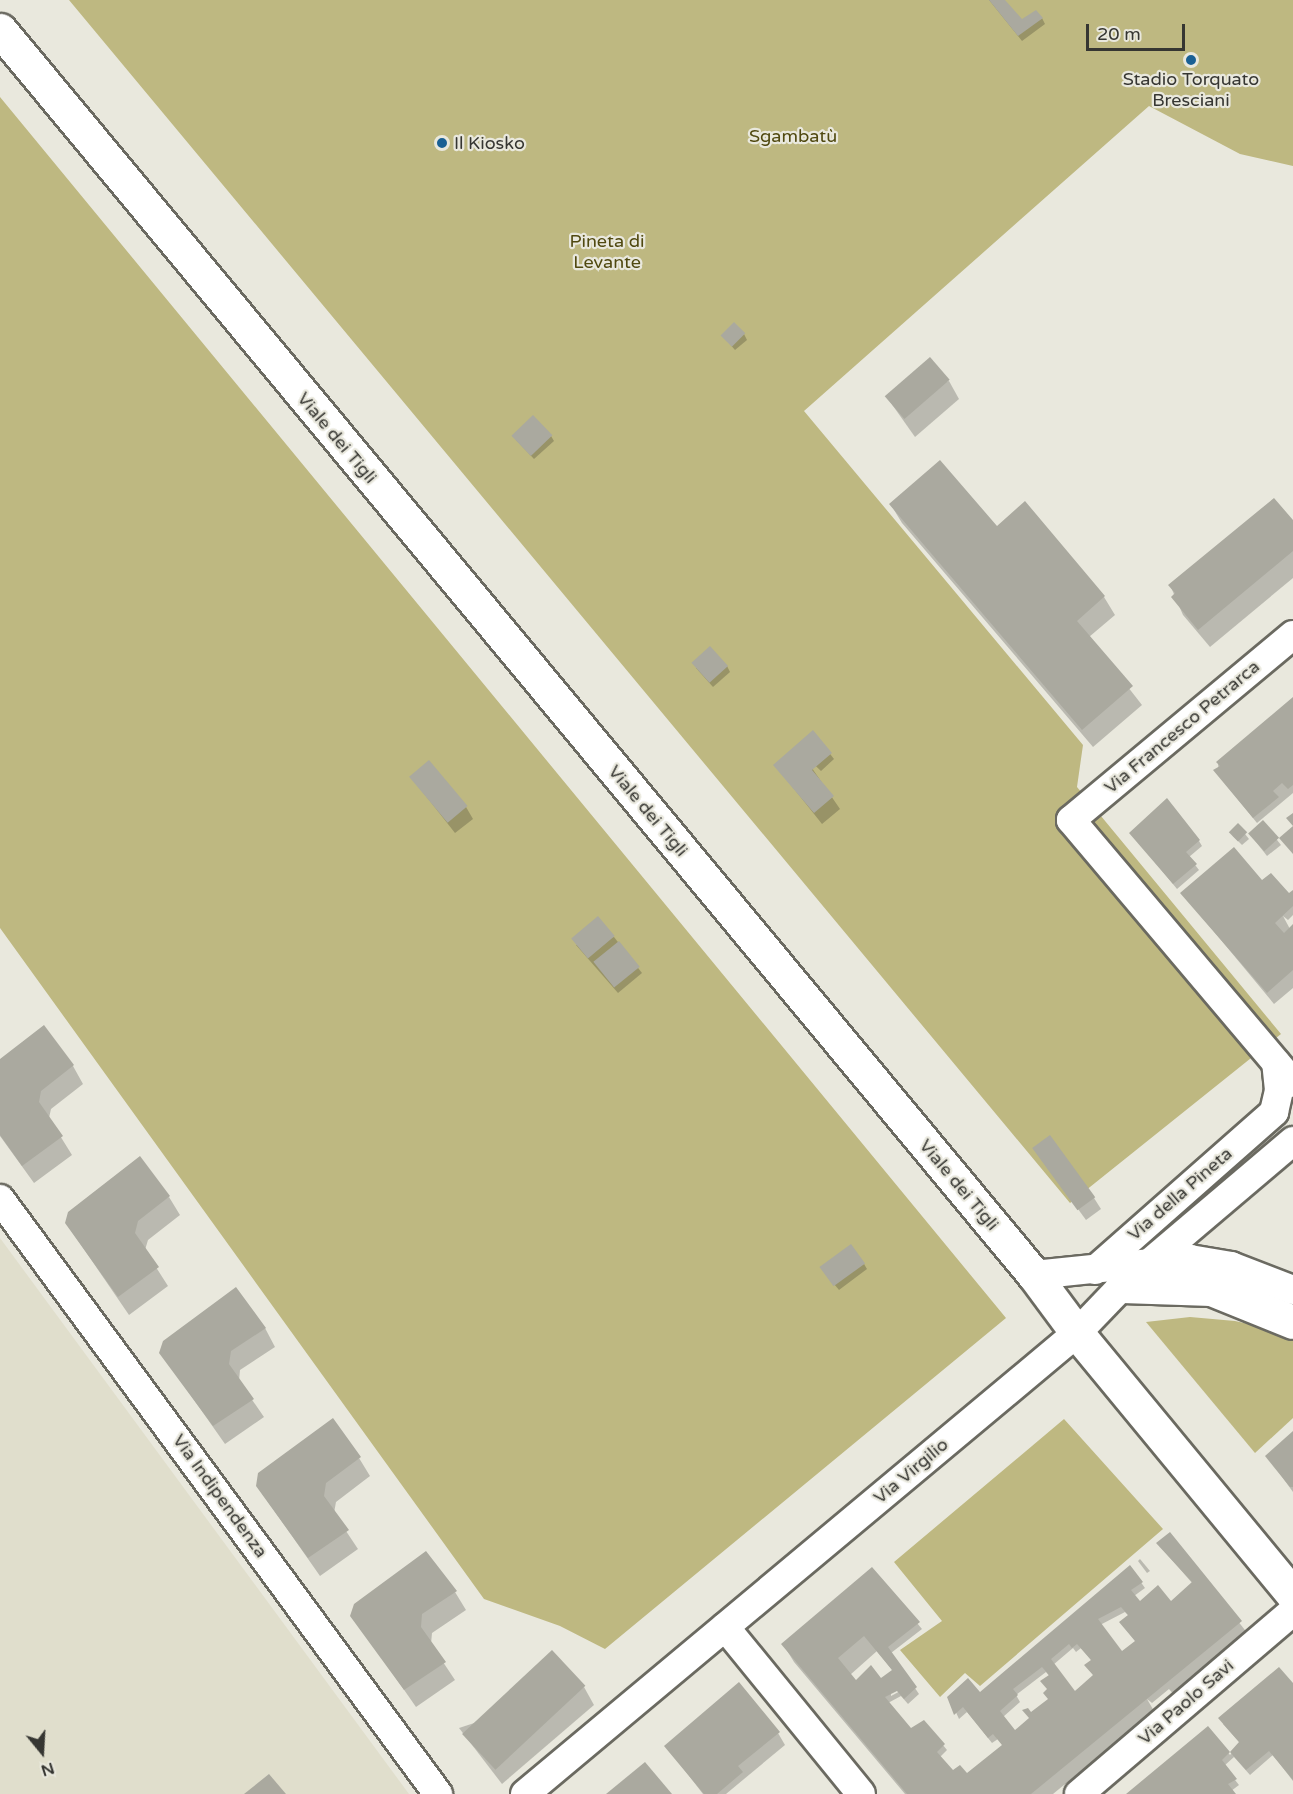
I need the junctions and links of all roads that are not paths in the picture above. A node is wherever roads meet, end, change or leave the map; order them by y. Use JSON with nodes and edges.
{"nodes":[{"id":1,"x":0,"y":30,"type":"edge"},
{"id":2,"x":1293,"y":635,"type":"edge"},
{"id":3,"x":1071,"y":820,"type":"joint"},
{"id":4,"x":1284,"y":1073,"type":"edge"},
{"id":5,"x":1293,"y":1141,"type":"edge"},
{"id":6,"x":0,"y":1199,"type":"edge"},
{"id":7,"x":1148,"y":1263,"type":"junction"},
{"id":8,"x":1095,"y":1270,"type":"junction"},
{"id":9,"x":1034,"y":1275,"type":"junction"},
{"id":10,"x":1122,"y":1286,"type":"junction"},
{"id":11,"x":1293,"y":1290,"type":"edge"},
{"id":12,"x":1293,"y":1322,"type":"edge"},
{"id":13,"x":1077,"y":1333,"type":"junction"},
{"id":14,"x":1293,"y":1595,"type":"edge"},
{"id":15,"x":1293,"y":1611,"type":"edge"},
{"id":16,"x":724,"y":1627,"type":"junction"},
{"id":17,"x":438,"y":1794,"type":"edge"},
{"id":18,"x":525,"y":1794,"type":"edge"},
{"id":19,"x":861,"y":1794,"type":"edge"},
{"id":20,"x":1079,"y":1794,"type":"edge"}],
"edges":[{"from":1,"to":9,"type":"street","name":"Viale dei Tigli"},
{"from":2,"to":3,"type":"street","name":"Via Francesco Petrarca"},
{"from":3,"to":4,"type":"street","name":"Via della Pineta"},
{"from":4,"to":8,"type":"street","name":"Via della Pineta"},
{"from":5,"to":7,"type":"street","name":"Via Virgilio"},
{"from":6,"to":17,"type":"street","name":"Via Indipendenza"},
{"from":7,"to":8,"type":"street"},
{"from":7,"to":10,"type":"street","name":"Via Virgilio"},
{"from":7,"to":11,"type":"street"},
{"from":8,"to":9,"type":"street"},
{"from":9,"to":13,"type":"street","name":"Viale dei Tigli"},
{"from":10,"to":12,"type":"street"},
{"from":10,"to":13,"type":"street","name":"Via Virgilio"},
{"from":13,"to":14,"type":"street","name":"Viale dei Tigli"},
{"from":13,"to":16,"type":"street","name":"Via Virgilio"},
{"from":15,"to":20,"type":"street","name":"Via Paolo Savi"},
{"from":16,"to":18,"type":"street","name":"Via Virgilio"},
{"from":16,"to":19,"type":"street"}]}
